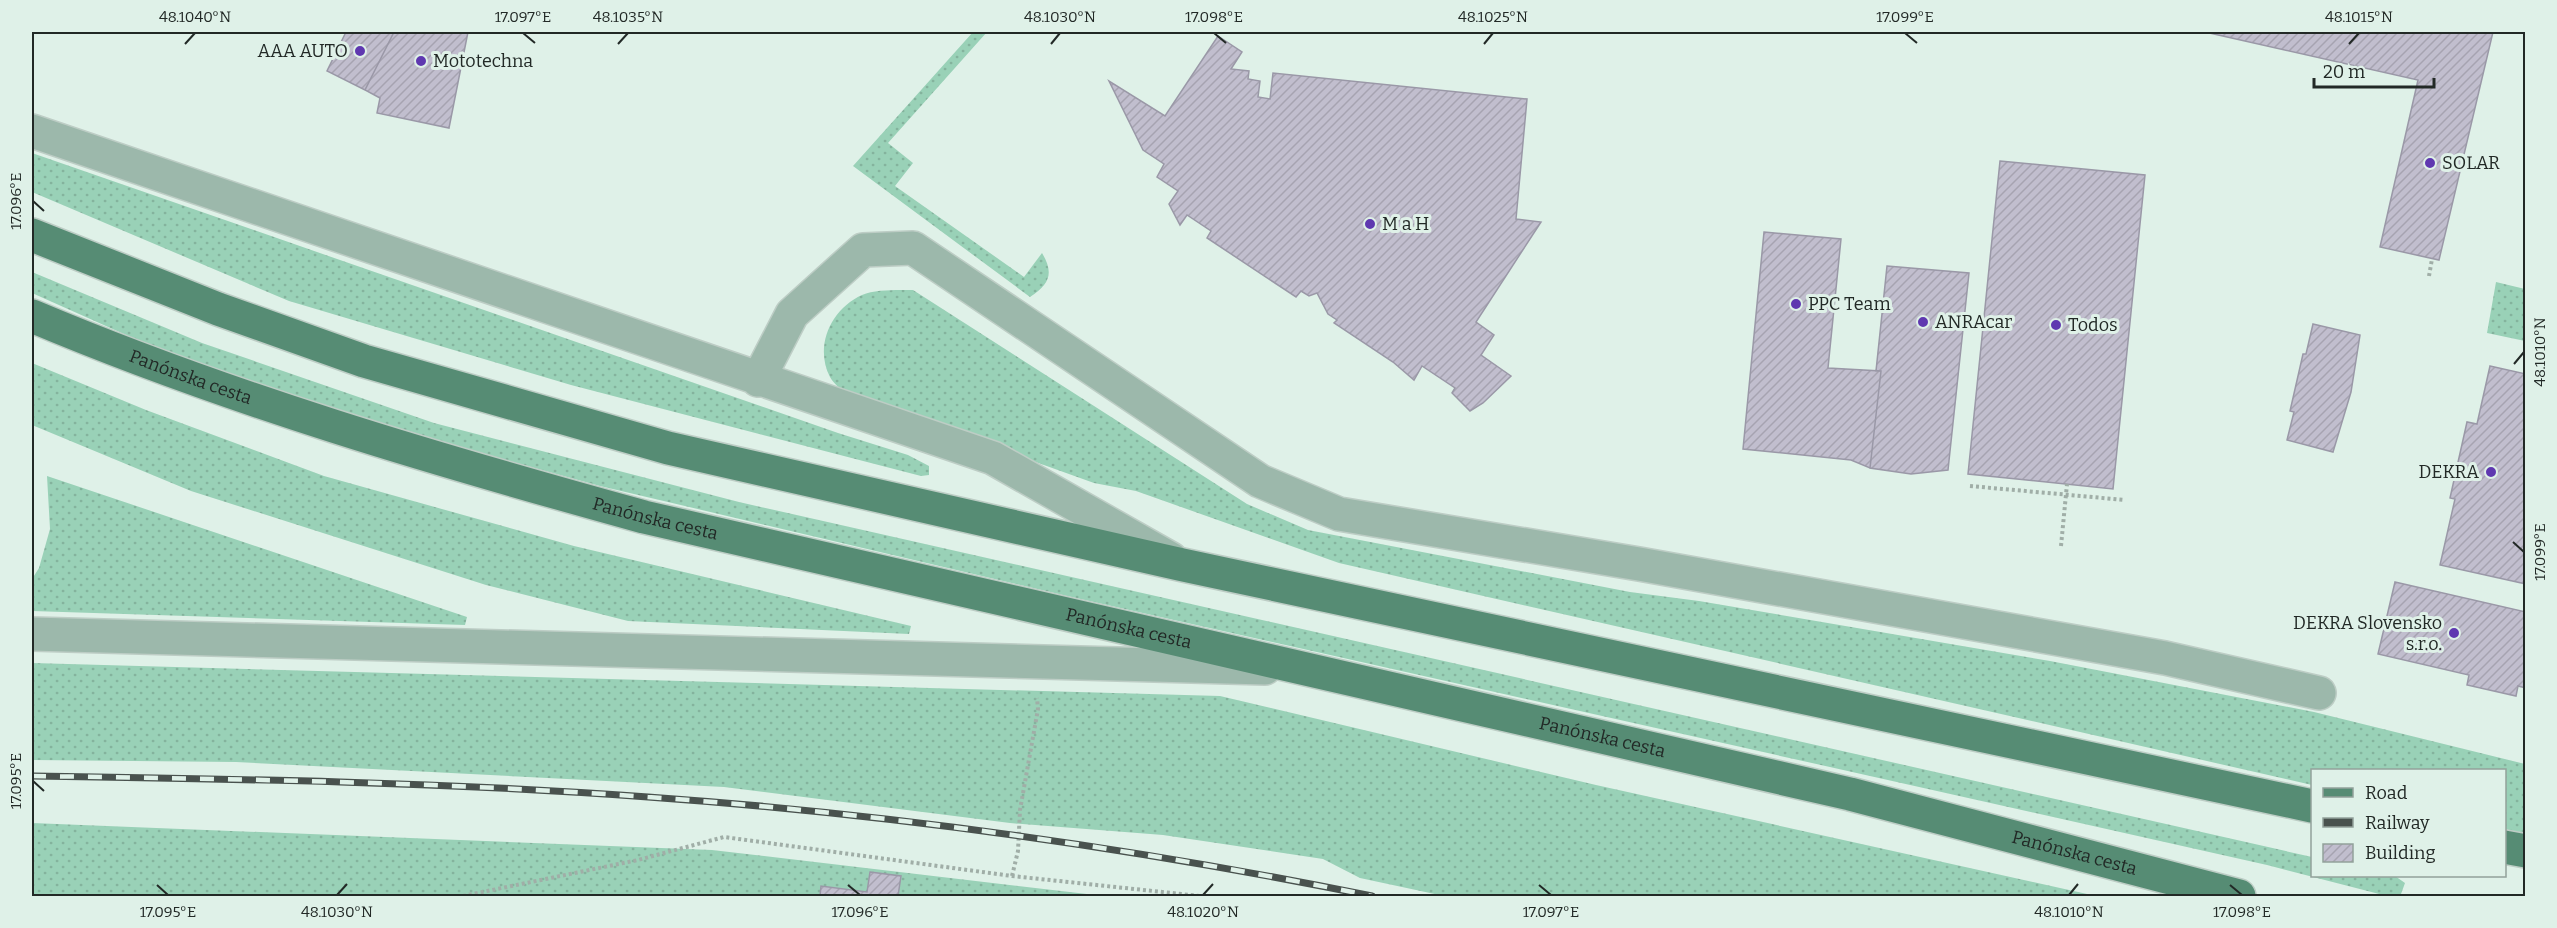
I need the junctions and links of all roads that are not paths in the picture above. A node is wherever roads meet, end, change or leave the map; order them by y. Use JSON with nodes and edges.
{"nodes":[{"id":1,"x":32,"y":131,"type":"edge"},
{"id":2,"x":32,"y":235,"type":"edge"},
{"id":3,"x":32,"y":316,"type":"edge"},
{"id":4,"x":758,"y":380,"type":"junction"},
{"id":5,"x":1183,"y":565,"type":"junction"},
{"id":6,"x":32,"y":634,"type":"edge"},
{"id":7,"x":1300,"y":669,"type":"junction"},
{"id":8,"x":2319,"y":693,"type":"dead end"},
{"id":9,"x":2311,"y":806,"type":"edge"},
{"id":10,"x":2506,"y":847,"type":"edge"},
{"id":11,"x":2526,"y":851,"type":"edge"},
{"id":12,"x":2239,"y":897,"type":"edge"}],
"edges":[{"from":1,"to":4,"type":"street"},
{"from":2,"to":5,"type":"main road"},
{"from":3,"to":7,"type":"main road","name":"Panónska cesta"},
{"from":4,"to":5,"type":"street"},
{"from":4,"to":8,"type":"street"},
{"from":5,"to":9,"type":"main road"},
{"from":6,"to":7,"type":"street"},
{"from":7,"to":12,"type":"main road","name":"Panónska cesta"},
{"from":10,"to":11,"type":"main road"}]}
